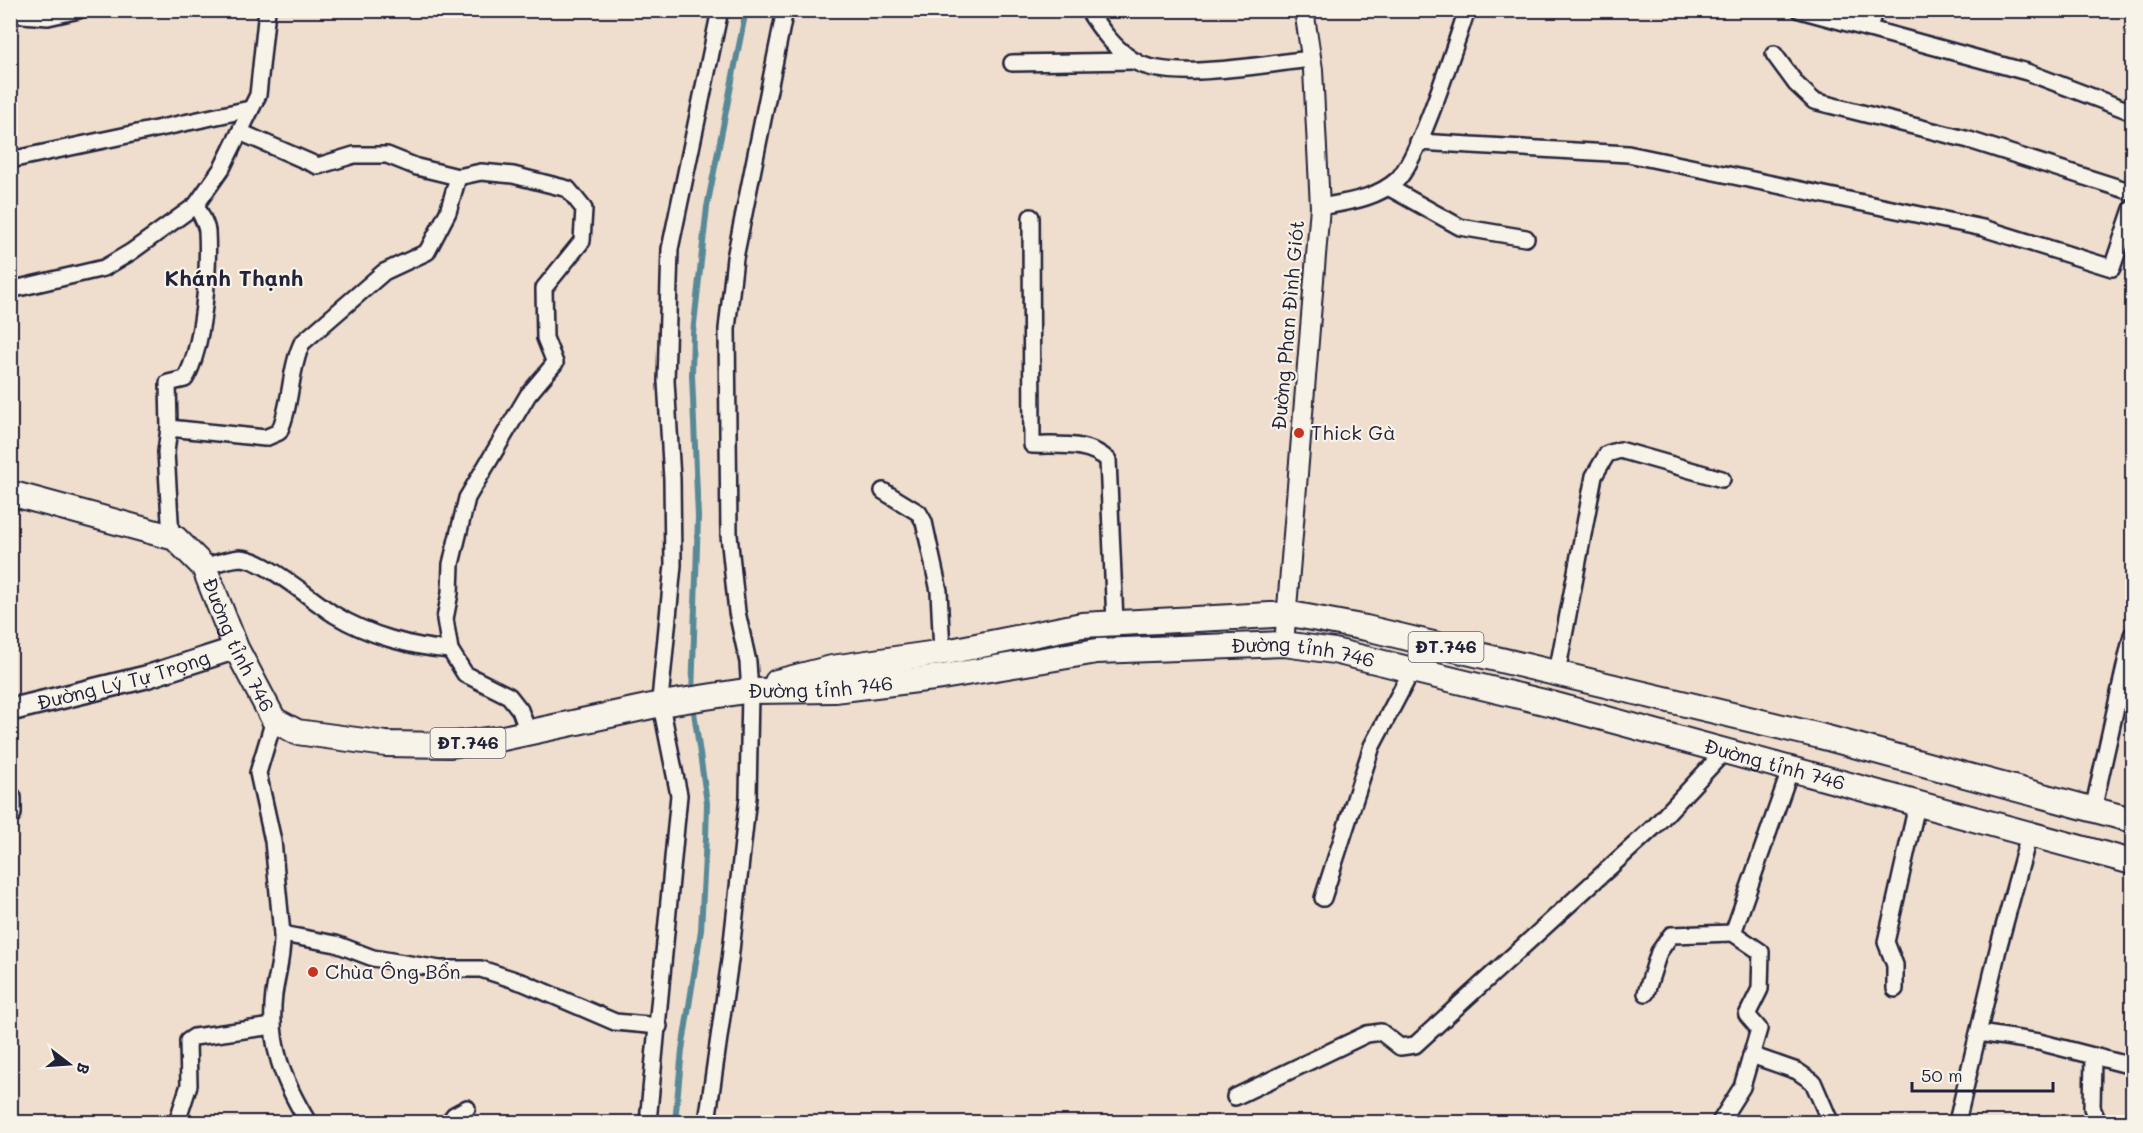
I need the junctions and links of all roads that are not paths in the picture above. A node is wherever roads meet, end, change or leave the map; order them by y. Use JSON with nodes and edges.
{"nodes":[{"id":1,"x":79,"y":10,"type":"edge"},
{"id":2,"x":267,"y":10,"type":"edge"},
{"id":3,"x":720,"y":10,"type":"edge"},
{"id":4,"x":785,"y":10,"type":"edge"},
{"id":5,"x":1088,"y":10,"type":"edge"},
{"id":6,"x":1304,"y":10,"type":"edge"},
{"id":7,"x":1467,"y":10,"type":"edge"},
{"id":8,"x":1800,"y":10,"type":"edge"},
{"id":9,"x":1875,"y":10,"type":"edge"},
{"id":10,"x":10,"y":14,"type":"edge"},
{"id":11,"x":1868,"y":29,"type":"junction"},
{"id":12,"x":1774,"y":54,"type":"dead end"},
{"id":13,"x":1311,"y":59,"type":"junction"},
{"id":14,"x":1135,"y":62,"type":"junction"},
{"id":15,"x":1012,"y":63,"type":"dead end"},
{"id":16,"x":250,"y":109,"type":"junction"},
{"id":17,"x":2133,"y":112,"type":"edge"},
{"id":18,"x":240,"y":132,"type":"junction"},
{"id":19,"x":1418,"y":142,"type":"junction"},
{"id":20,"x":10,"y":160,"type":"edge"},
{"id":21,"x":458,"y":177,"type":"junction"},
{"id":22,"x":1388,"y":187,"type":"junction"},
{"id":23,"x":2133,"y":192,"type":"edge"},
{"id":24,"x":196,"y":206,"type":"junction"},
{"id":25,"x":1320,"y":207,"type":"junction"},
{"id":26,"x":2133,"y":209,"type":"edge"},
{"id":27,"x":1031,"y":217,"type":"dead end"},
{"id":28,"x":1526,"y":238,"type":"dead end"},
{"id":29,"x":10,"y":290,"type":"edge"},
{"id":30,"x":169,"y":428,"type":"junction"},
{"id":31,"x":1722,"y":479,"type":"dead end"},
{"id":32,"x":883,"y":491,"type":"dead end"},
{"id":33,"x":10,"y":493,"type":"edge"},
{"id":34,"x":171,"y":537,"type":"junction"},
{"id":35,"x":204,"y":567,"type":"junction"},
{"id":36,"x":1286,"y":615,"type":"junction"},
{"id":37,"x":1115,"y":622,"type":"junction"},
{"id":38,"x":2133,"y":635,"type":"edge"},
{"id":39,"x":1284,"y":644,"type":"junction"},
{"id":40,"x":236,"y":648,"type":"junction"},
{"id":41,"x":450,"y":650,"type":"junction"},
{"id":42,"x":942,"y":652,"type":"junction"},
{"id":43,"x":1412,"y":670,"type":"junction"},
{"id":44,"x":1557,"y":673,"type":"junction"},
{"id":45,"x":750,"y":691,"type":"junction"},
{"id":46,"x":661,"y":704,"type":"junction"},
{"id":47,"x":10,"y":710,"type":"edge"},
{"id":48,"x":274,"y":720,"type":"junction"},
{"id":49,"x":528,"y":732,"type":"junction"},
{"id":50,"x":1724,"y":752,"type":"junction"},
{"id":51,"x":1791,"y":768,"type":"junction"},
{"id":52,"x":10,"y":798,"type":"edge"},
{"id":53,"x":1917,"y":805,"type":"junction"},
{"id":54,"x":2093,"y":810,"type":"junction"},
{"id":55,"x":10,"y":813,"type":"edge"},
{"id":56,"x":2133,"y":820,"type":"edge"},
{"id":57,"x":2030,"y":835,"type":"junction"},
{"id":58,"x":2133,"y":862,"type":"edge"},
{"id":59,"x":1323,"y":898,"type":"dead end"},
{"id":60,"x":1733,"y":933,"type":"junction"},
{"id":61,"x":282,"y":934,"type":"junction"},
{"id":62,"x":1895,"y":989,"type":"dead end"},
{"id":63,"x":1646,"y":993,"type":"dead end"},
{"id":64,"x":273,"y":1026,"type":"junction"},
{"id":65,"x":658,"y":1026,"type":"junction"},
{"id":66,"x":1979,"y":1033,"type":"junction"},
{"id":67,"x":1751,"y":1054,"type":"junction"},
{"id":68,"x":2093,"y":1056,"type":"junction"},
{"id":69,"x":2133,"y":1066,"type":"edge"},
{"id":70,"x":1235,"y":1097,"type":"dead end"},
{"id":71,"x":466,"y":1108,"type":"dead end"},
{"id":72,"x":1829,"y":1119,"type":"dead end"},
{"id":73,"x":1723,"y":1121,"type":"edge"},
{"id":74,"x":177,"y":1122,"type":"edge"},
{"id":75,"x":308,"y":1122,"type":"edge"},
{"id":76,"x":449,"y":1122,"type":"edge"},
{"id":77,"x":648,"y":1122,"type":"edge"},
{"id":78,"x":707,"y":1122,"type":"edge"},
{"id":79,"x":1957,"y":1122,"type":"edge"},
{"id":80,"x":2098,"y":1122,"type":"edge"}],
"edges":[{"from":1,"to":10,"type":"street"},
{"from":2,"to":16,"type":"street"},
{"from":3,"to":46,"type":"street"},
{"from":4,"to":45,"type":"street"},
{"from":5,"to":14,"type":"street"},
{"from":6,"to":13,"type":"street","name":"Đường Phan Đình Giót"},
{"from":7,"to":19,"type":"street"},
{"from":8,"to":11,"type":"street"},
{"from":9,"to":11,"type":"street"},
{"from":11,"to":17,"type":"street"},
{"from":12,"to":23,"type":"street"},
{"from":13,"to":14,"type":"street"},
{"from":13,"to":25,"type":"street","name":"Đường Phan Đình Giót"},
{"from":14,"to":15,"type":"street"},
{"from":16,"to":18,"type":"street"},
{"from":16,"to":20,"type":"street"},
{"from":18,"to":21,"type":"street"},
{"from":18,"to":24,"type":"street"},
{"from":19,"to":22,"type":"street"},
{"from":19,"to":26,"type":"street"},
{"from":21,"to":30,"type":"street"},
{"from":21,"to":41,"type":"street"},
{"from":22,"to":25,"type":"street"},
{"from":22,"to":28,"type":"street"},
{"from":24,"to":29,"type":"street"},
{"from":24,"to":30,"type":"street"},
{"from":25,"to":36,"type":"street","name":"Đường Phan Đình Giót"},
{"from":27,"to":37,"type":"street"},
{"from":30,"to":34,"type":"street"},
{"from":31,"to":44,"type":"street"},
{"from":32,"to":42,"type":"street"},
{"from":33,"to":34,"type":"main road","name":"Đường tỉnh 746"},
{"from":34,"to":35,"type":"main road","name":"Đường tỉnh 746"},
{"from":35,"to":40,"type":"main road","name":"Đường tỉnh 746"},
{"from":35,"to":41,"type":"street"},
{"from":36,"to":37,"type":"main road","name":"Đường tỉnh 746","number":"ĐT.746"},
{"from":36,"to":39,"type":"street","name":"Đường Phan Đình Giót"},
{"from":36,"to":44,"type":"main road","name":"Đường tỉnh 746","number":"ĐT.746"},
{"from":37,"to":42,"type":"main road","name":"Đường tỉnh 746","number":"ĐT.746"},
{"from":38,"to":54,"type":"street"},
{"from":39,"to":43,"type":"main road","name":"Đường tỉnh 746","number":"ĐT.746"},
{"from":39,"to":45,"type":"main road","name":"Đường tỉnh 746","number":"ĐT.746"},
{"from":40,"to":47,"type":"main road","name":"Đường Lý Tự Trọng"},
{"from":40,"to":48,"type":"main road","name":"Đường tỉnh 746"},
{"from":41,"to":49,"type":"street"},
{"from":42,"to":45,"type":"main road","name":"Đường tỉnh 746","number":"ĐT.746"},
{"from":43,"to":50,"type":"main road","name":"Đường tỉnh 746","number":"ĐT.746"},
{"from":43,"to":59,"type":"street"},
{"from":44,"to":54,"type":"main road","name":"Đường tỉnh 746","number":"ĐT.746"},
{"from":45,"to":46,"type":"main road","number":"ĐT.746"},
{"from":45,"to":78,"type":"street"},
{"from":46,"to":49,"type":"main road","name":"Đường tỉnh 746","number":"ĐT.746"},
{"from":46,"to":65,"type":"street"},
{"from":48,"to":49,"type":"main road","name":"Đường tỉnh 746","number":"ĐT.746"},
{"from":48,"to":61,"type":"street"},
{"from":50,"to":51,"type":"main road","name":"Đường tỉnh 746","number":"ĐT.746"},
{"from":50,"to":70,"type":"street"},
{"from":51,"to":53,"type":"main road","name":"Đường tỉnh 746","number":"ĐT.746"},
{"from":51,"to":60,"type":"street"},
{"from":52,"to":55,"type":"main road"},
{"from":53,"to":57,"type":"main road","name":"Đường tỉnh 746","number":"ĐT.746"},
{"from":53,"to":62,"type":"street"},
{"from":54,"to":56,"type":"main road","name":"Đường tỉnh 746","number":"ĐT.746"},
{"from":57,"to":58,"type":"main road","name":"Đường tỉnh 746","number":"ĐT.746"},
{"from":57,"to":66,"type":"street"},
{"from":60,"to":63,"type":"street"},
{"from":60,"to":67,"type":"street"},
{"from":61,"to":64,"type":"street"},
{"from":61,"to":65,"type":"street"},
{"from":64,"to":74,"type":"street"},
{"from":64,"to":75,"type":"street"},
{"from":65,"to":77,"type":"street"},
{"from":66,"to":68,"type":"street"},
{"from":66,"to":79,"type":"street"},
{"from":67,"to":72,"type":"street"},
{"from":67,"to":73,"type":"street"},
{"from":68,"to":69,"type":"street"},
{"from":68,"to":80,"type":"street"},
{"from":71,"to":76,"type":"street"}]}
